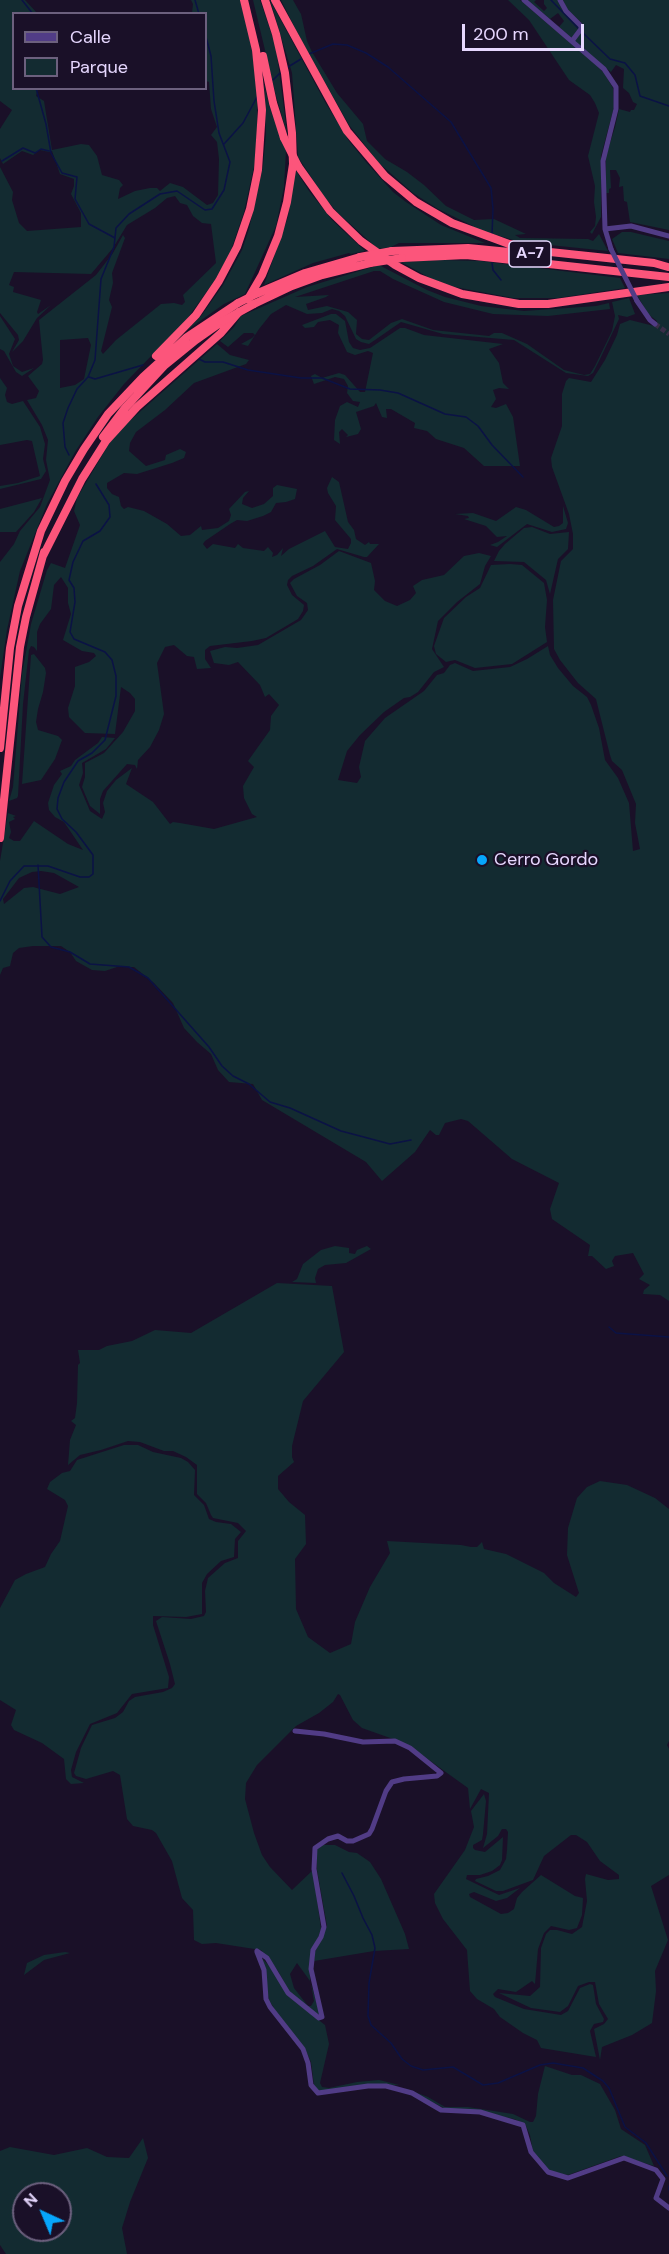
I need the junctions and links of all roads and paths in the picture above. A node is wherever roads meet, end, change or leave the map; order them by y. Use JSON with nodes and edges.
{"nodes":[{"id":1,"x":247,"y":0,"type":"edge"},
{"id":2,"x":265,"y":0,"type":"edge"},
{"id":3,"x":275,"y":0,"type":"edge"},
{"id":4,"x":524,"y":0,"type":"edge"},
{"id":5,"x":560,"y":0,"type":"edge"},
{"id":6,"x":572,"y":41,"type":"junction"},
{"id":7,"x":604,"y":217,"type":"junction"},
{"id":8,"x":622,"y":227,"type":"junction"},
{"id":9,"x":605,"y":228,"type":"junction"},
{"id":10,"x":669,"y":236,"type":"edge"},
{"id":11,"x":609,"y":241,"type":"junction"},
{"id":12,"x":669,"y":270,"type":"edge"},
{"id":13,"x":669,"y":287,"type":"edge"},
{"id":14,"x":655,"y":324,"type":"tunnel mouth"},
{"id":15,"x":108,"y":414,"type":"junction"},
{"id":16,"x":104,"y":440,"type":"junction"},
{"id":17,"x":0,"y":748,"type":"edge"},
{"id":18,"x":0,"y":838,"type":"edge"},
{"id":19,"x":295,"y":1731,"type":"dead end"},
{"id":20,"x":669,"y":2208,"type":"edge"}],
"edges":[{"from":1,"to":13,"type":"highway","bridge":true},
{"from":1,"to":15,"type":"highway"},
{"from":2,"to":16,"type":"highway"},
{"from":3,"to":12,"type":"highway"},
{"from":4,"to":6,"type":"street"},
{"from":5,"to":6,"type":"street"},
{"from":6,"to":7,"type":"street"},
{"from":7,"to":8,"type":"street"},
{"from":7,"to":9,"type":"street"},
{"from":8,"to":9,"type":"street"},
{"from":8,"to":10,"type":"street"},
{"from":8,"to":11,"type":"street"},
{"from":9,"to":11,"type":"street"},
{"from":11,"to":14,"type":"street","bridge":true},
{"from":12,"to":15,"type":"highway","number":"A-7","bridge":true},
{"from":12,"to":16,"type":"highway","number":"A-7","bridge":true},
{"from":15,"to":17,"type":"highway","number":"A-7"},
{"from":16,"to":18,"type":"highway"},
{"from":19,"to":20,"type":"street"}]}
